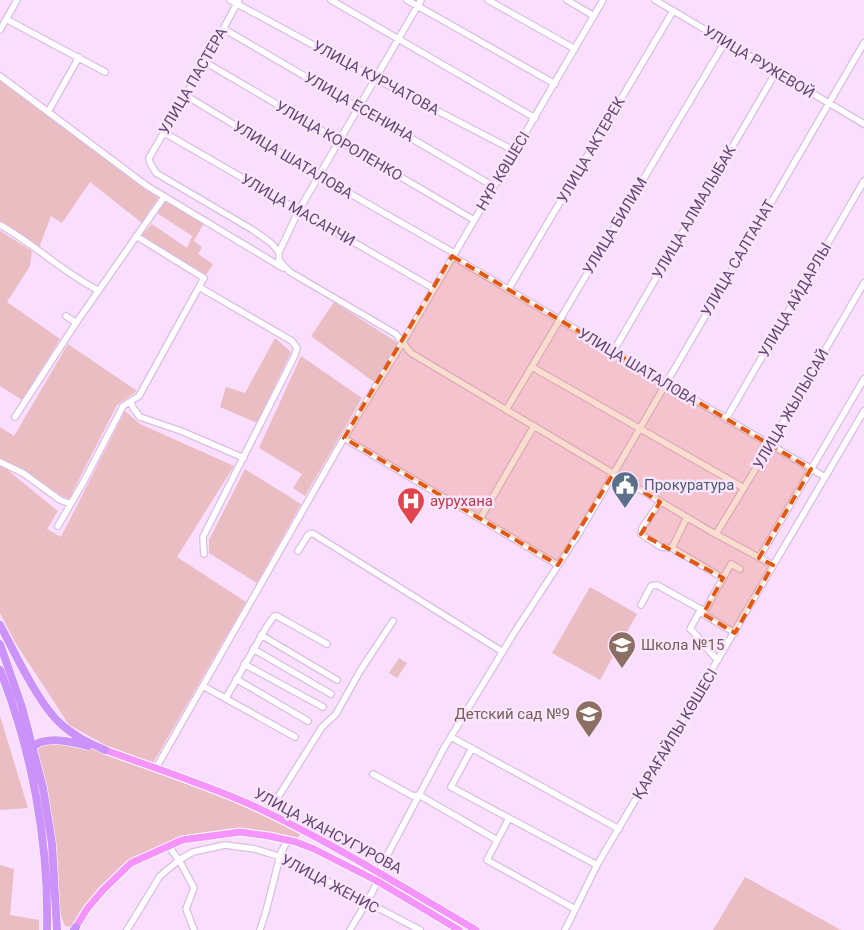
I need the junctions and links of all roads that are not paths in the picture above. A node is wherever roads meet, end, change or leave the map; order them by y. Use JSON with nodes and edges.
{"nodes":[{"id":1,"x":17,"y":0,"type":"edge"},
{"id":2,"x":230,"y":0,"type":"edge"},
{"id":3,"x":331,"y":0,"type":"edge"},
{"id":4,"x":407,"y":0,"type":"edge"},
{"id":5,"x":421,"y":0,"type":"edge"},
{"id":6,"x":488,"y":0,"type":"edge"},
{"id":7,"x":567,"y":0,"type":"edge"},
{"id":8,"x":603,"y":0,"type":"edge"},
{"id":9,"x":655,"y":0,"type":"edge"},
{"id":10,"x":238,"y":2,"type":"edge"},
{"id":11,"x":418,"y":6,"type":"junction"},
{"id":12,"x":673,"y":11,"type":"junction"},
{"id":13,"x":594,"y":16,"type":"junction"},
{"id":14,"x":6,"y":19,"type":"junction"},
{"id":15,"x":224,"y":29,"type":"junction"},
{"id":16,"x":0,"y":30,"type":"edge"},
{"id":17,"x":399,"y":40,"type":"junction"},
{"id":18,"x":725,"y":42,"type":"junction"},
{"id":19,"x":864,"y":42,"type":"edge"},
{"id":20,"x":575,"y":49,"type":"junction"},
{"id":21,"x":79,"y":58,"type":"junction"},
{"id":22,"x":205,"y":62,"type":"junction"},
{"id":23,"x":106,"y":72,"type":"dead end"},
{"id":24,"x":776,"y":72,"type":"junction"},
{"id":25,"x":0,"y":76,"type":"edge"},
{"id":26,"x":376,"y":79,"type":"junction"},
{"id":27,"x":555,"y":84,"type":"junction"},
{"id":28,"x":186,"y":95,"type":"junction"},
{"id":29,"x":828,"y":102,"type":"junction"},
{"id":30,"x":360,"y":108,"type":"junction"},
{"id":31,"x":48,"y":112,"type":"junction"},
{"id":32,"x":535,"y":118,"type":"junction"},
{"id":33,"x":864,"y":124,"type":"edge"},
{"id":34,"x":163,"y":132,"type":"junction"},
{"id":35,"x":339,"y":142,"type":"junction"},
{"id":36,"x":515,"y":151,"type":"junction"},
{"id":37,"x":319,"y":176,"type":"junction"},
{"id":38,"x":864,"y":181,"type":"edge"},
{"id":39,"x":494,"y":186,"type":"junction"},
{"id":40,"x":164,"y":197,"type":"junction"},
{"id":41,"x":299,"y":210,"type":"junction"},
{"id":42,"x":474,"y":220,"type":"junction"},
{"id":43,"x":0,"y":225,"type":"edge"},
{"id":44,"x":136,"y":236,"type":"junction"},
{"id":45,"x":279,"y":252,"type":"junction"},
{"id":46,"x":453,"y":255,"type":"junction"},
{"id":47,"x":290,"y":272,"type":"junction"},
{"id":48,"x":864,"y":283,"type":"edge"},
{"id":49,"x":199,"y":287,"type":"junction"},
{"id":50,"x":433,"y":288,"type":"junction"},
{"id":51,"x":98,"y":290,"type":"junction"},
{"id":52,"x":508,"y":290,"type":"junction"},
{"id":53,"x":66,"y":316,"type":"dead end"},
{"id":54,"x":559,"y":320,"type":"junction"},
{"id":55,"x":76,"y":323,"type":"junction"},
{"id":56,"x":403,"y":342,"type":"junction"},
{"id":57,"x":613,"y":352,"type":"junction"},
{"id":58,"x":532,"y":367,"type":"junction"},
{"id":59,"x":864,"y":379,"type":"edge"},
{"id":60,"x":666,"y":383,"type":"junction"},
{"id":61,"x":131,"y":401,"type":"junction"},
{"id":62,"x":506,"y":410,"type":"junction"},
{"id":63,"x":864,"y":410,"type":"edge"},
{"id":64,"x":15,"y":417,"type":"dead end"},
{"id":65,"x":726,"y":419,"type":"junction"},
{"id":66,"x":534,"y":426,"type":"junction"},
{"id":67,"x":639,"y":429,"type":"junction"},
{"id":68,"x":344,"y":438,"type":"junction"},
{"id":69,"x":770,"y":445,"type":"junction"},
{"id":70,"x":244,"y":458,"type":"junction"},
{"id":71,"x":0,"y":462,"type":"edge"},
{"id":72,"x":811,"y":469,"type":"junction"},
{"id":73,"x":613,"y":474,"type":"junction"},
{"id":74,"x":825,"y":477,"type":"junction"},
{"id":75,"x":744,"y":488,"type":"junction"},
{"id":76,"x":660,"y":502,"type":"junction"},
{"id":77,"x":71,"y":504,"type":"junction"},
{"id":78,"x":687,"y":518,"type":"junction"},
{"id":79,"x":480,"y":519,"type":"junction"},
{"id":80,"x":58,"y":526,"type":"dead end"},
{"id":81,"x":716,"y":534,"type":"junction"},
{"id":82,"x":672,"y":548,"type":"junction"},
{"id":83,"x":298,"y":551,"type":"dead end"},
{"id":84,"x":204,"y":554,"type":"dead end"},
{"id":85,"x":759,"y":558,"type":"junction"},
{"id":86,"x":558,"y":565,"type":"junction"},
{"id":87,"x":773,"y":565,"type":"junction"},
{"id":88,"x":740,"y":569,"type":"dead end"},
{"id":89,"x":723,"y":578,"type":"junction"},
{"id":90,"x":641,"y":604,"type":"dead end"},
{"id":91,"x":702,"y":610,"type":"junction"},
{"id":92,"x":392,"y":621,"type":"dead end"},
{"id":93,"x":0,"y":625,"type":"edge"},
{"id":94,"x":735,"y":633,"type":"junction"},
{"id":95,"x":261,"y":635,"type":"junction"},
{"id":96,"x":0,"y":644,"type":"edge"},
{"id":97,"x":327,"y":644,"type":"dead end"},
{"id":98,"x":253,"y":649,"type":"junction"},
{"id":99,"x":503,"y":652,"type":"junction"},
{"id":100,"x":718,"y":660,"type":"junction"},
{"id":101,"x":244,"y":664,"type":"junction"},
{"id":102,"x":0,"y":670,"type":"edge"},
{"id":103,"x":236,"y":679,"type":"junction"},
{"id":104,"x":337,"y":680,"type":"dead end"},
{"id":105,"x":203,"y":686,"type":"junction"},
{"id":106,"x":330,"y":694,"type":"dead end"},
{"id":107,"x":226,"y":698,"type":"junction"},
{"id":108,"x":323,"y":707,"type":"dead end"},
{"id":109,"x":308,"y":721,"type":"dead end"},
{"id":110,"x":295,"y":737,"type":"dead end"},
{"id":111,"x":451,"y":737,"type":"junction"},
{"id":112,"x":32,"y":747,"type":"junction"},
{"id":113,"x":472,"y":748,"type":"junction"},
{"id":114,"x":105,"y":750,"type":"junction"},
{"id":115,"x":156,"y":768,"type":"junction"},
{"id":116,"x":30,"y":769,"type":"junction"},
{"id":117,"x":373,"y":774,"type":"dead end"},
{"id":118,"x":419,"y":795,"type":"junction"},
{"id":119,"x":268,"y":813,"type":"junction"},
{"id":120,"x":509,"y":818,"type":"junction"},
{"id":121,"x":619,"y":829,"type":"junction"},
{"id":122,"x":302,"y":830,"type":"junction"},
{"id":123,"x":497,"y":840,"type":"junction"},
{"id":124,"x":292,"y":841,"type":"junction"},
{"id":125,"x":168,"y":846,"type":"junction"},
{"id":126,"x":281,"y":857,"type":"junction"},
{"id":127,"x":179,"y":860,"type":"junction"},
{"id":128,"x":597,"y":865,"type":"junction"},
{"id":129,"x":381,"y":874,"type":"junction"},
{"id":130,"x":377,"y":881,"type":"junction"},
{"id":131,"x":366,"y":902,"type":"junction"},
{"id":132,"x":574,"y":909,"type":"junction"},
{"id":133,"x":454,"y":917,"type":"junction"},
{"id":134,"x":75,"y":928,"type":"edge"},
{"id":135,"x":453,"y":928,"type":"edge"},
{"id":136,"x":47,"y":930,"type":"edge"},
{"id":137,"x":57,"y":930,"type":"edge"},
{"id":138,"x":127,"y":930,"type":"edge"},
{"id":139,"x":194,"y":930,"type":"edge"},
{"id":140,"x":260,"y":930,"type":"edge"},
{"id":141,"x":350,"y":930,"type":"edge"},
{"id":142,"x":420,"y":930,"type":"edge"},
{"id":143,"x":476,"y":930,"type":"edge"},
{"id":144,"x":565,"y":930,"type":"edge"}],
"edges":[{"from":1,"to":14,"type":"street"},
{"from":2,"to":10,"type":"street","name":"УЛИЦА КУРЧАТОВА"},
{"from":3,"to":17,"type":"street"},
{"from":4,"to":11,"type":"street"},
{"from":5,"to":11,"type":"street"},
{"from":6,"to":20,"type":"street"},
{"from":7,"to":13,"type":"street"},
{"from":8,"to":13,"type":"street","name":"НҰР КӨШЕСІ"},
{"from":9,"to":12,"type":"street","name":"УЛИЦА РУЖЕВОЙ"},
{"from":10,"to":15,"type":"street","name":"УЛИЦА ПАСТЕРА"},
{"from":10,"to":26,"type":"street","name":"УЛИЦА КУРЧАТОВА"},
{"from":11,"to":17,"type":"street"},
{"from":11,"to":27,"type":"street"},
{"from":12,"to":18,"type":"street","name":"УЛИЦА РУЖЕВОЙ"},
{"from":12,"to":52,"type":"street","name":"УЛИЦА АКТЕРЕК"},
{"from":13,"to":20,"type":"street","name":"НҰР КӨШЕСІ"},
{"from":14,"to":16,"type":"street"},
{"from":14,"to":21,"type":"street"},
{"from":15,"to":22,"type":"street","name":"УЛИЦА ПАСТЕРА"},
{"from":15,"to":30,"type":"street","name":"УЛИЦА ЕСЕНИНА"},
{"from":17,"to":26,"type":"street"},
{"from":17,"to":32,"type":"street"},
{"from":18,"to":24,"type":"street","name":"УЛИЦА РУЖЕВОЙ"},
{"from":18,"to":54,"type":"street","name":"УЛИЦА БИЛИМ"},
{"from":19,"to":29,"type":"street","name":"УЛИЦА САЛТАНАТ"},
{"from":20,"to":27,"type":"street","name":"НҰР КӨШЕСІ"},
{"from":21,"to":23,"type":"street"},
{"from":21,"to":31,"type":"street"},
{"from":22,"to":28,"type":"street","name":"УЛИЦА ПАСТЕРА"},
{"from":22,"to":35,"type":"street","name":"УЛИЦА КОРОЛЕНКО"},
{"from":24,"to":29,"type":"street","name":"УЛИЦА РУЖЕВОЙ"},
{"from":24,"to":57,"type":"street","name":"УЛИЦА АЛМАЛЫБАК"},
{"from":25,"to":31,"type":"street"},
{"from":26,"to":30,"type":"street"},
{"from":26,"to":36,"type":"street","name":"УЛИЦА КУРЧАТОВА"},
{"from":27,"to":32,"type":"street","name":"НҰР КӨШЕСІ"},
{"from":28,"to":34,"type":"street","name":"УЛИЦА ПАСТЕРА"},
{"from":28,"to":37,"type":"street","name":"УЛИЦА ШАТАЛОВА"},
{"from":29,"to":33,"type":"street","name":"УЛИЦА РУЖЕВОЙ"},
{"from":29,"to":60,"type":"street","name":"УЛИЦА САЛТАНАТ"},
{"from":30,"to":35,"type":"street"},
{"from":30,"to":39,"type":"street","name":"УЛИЦА ЕСЕНИНА"},
{"from":31,"to":40,"type":"street"},
{"from":32,"to":36,"type":"street","name":"НҰР КӨШЕСІ"},
{"from":34,"to":41,"type":"street","name":"УЛИЦА МАСАНЧИ"},
{"from":34,"to":45,"type":"street","name":"УЛИЦА ПАСТЕРА"},
{"from":35,"to":37,"type":"street"},
{"from":35,"to":42,"type":"street","name":"УЛИЦА КОРОЛЕНКО"},
{"from":36,"to":39,"type":"street","name":"НҰР КӨШЕСІ"},
{"from":37,"to":41,"type":"street"},
{"from":37,"to":46,"type":"street","name":"УЛИЦА ШАТАЛОВА"},
{"from":38,"to":65,"type":"street","name":"УЛИЦА АЙДАРЛЫ"},
{"from":39,"to":42,"type":"street","name":"НҰР КӨШЕСІ"},
{"from":40,"to":44,"type":"street"},
{"from":40,"to":47,"type":"street"},
{"from":41,"to":45,"type":"street"},
{"from":41,"to":50,"type":"street","name":"УЛИЦА МАСАНЧИ"},
{"from":42,"to":46,"type":"street","name":"НҰР КӨШЕСІ"},
{"from":43,"to":51,"type":"street"},
{"from":44,"to":49,"type":"street"},
{"from":44,"to":51,"type":"street"},
{"from":45,"to":47,"type":"street"},
{"from":46,"to":50,"type":"street","name":"НҰР КӨШЕСІ"},
{"from":46,"to":52,"type":"street","name":"УЛИЦА ШАТАЛОВА"},
{"from":47,"to":56,"type":"street"},
{"from":48,"to":69,"type":"street","name":"УЛИЦА ЖЫЛЫСАЙ"},
{"from":49,"to":61,"type":"street"},
{"from":49,"to":70,"type":"street"},
{"from":50,"to":56,"type":"street","name":"НҰР КӨШЕСІ"},
{"from":51,"to":55,"type":"street"},
{"from":52,"to":54,"type":"street","name":"УЛИЦА ШАТАЛОВА"},
{"from":53,"to":55,"type":"street"},
{"from":54,"to":57,"type":"street","name":"УЛИЦА ШАТАЛОВА"},
{"from":54,"to":58,"type":"street","name":"УЛИЦА БИЛИМ"},
{"from":55,"to":64,"type":"street"},
{"from":56,"to":62,"type":"street"},
{"from":56,"to":68,"type":"street","name":"НҰР КӨШЕСІ"},
{"from":57,"to":60,"type":"street","name":"УЛИЦА ШАТАЛОВА"},
{"from":58,"to":62,"type":"street","name":"УЛИЦА БИЛИМ"},
{"from":58,"to":67,"type":"street"},
{"from":59,"to":72,"type":"street"},
{"from":60,"to":65,"type":"street","name":"УЛИЦА ШАТАЛОВА"},
{"from":60,"to":67,"type":"street","name":"УЛИЦА САЛТАНАТ"},
{"from":61,"to":70,"type":"street"},
{"from":61,"to":77,"type":"street"},
{"from":62,"to":66,"type":"street"},
{"from":63,"to":74,"type":"street","name":"ҚАРАҒАЙЛЫ КӨШЕСІ"},
{"from":65,"to":69,"type":"street","name":"УЛИЦА ШАТАЛОВА"},
{"from":66,"to":73,"type":"street"},
{"from":66,"to":79,"type":"street"},
{"from":67,"to":73,"type":"street","name":"УЛИЦА САЛТАНАТ"},
{"from":67,"to":75,"type":"street"},
{"from":68,"to":79,"type":"street"},
{"from":68,"to":105,"type":"street","name":"НҰР КӨШЕСІ"},
{"from":69,"to":72,"type":"street","name":"УЛИЦА ШАТАЛОВА"},
{"from":69,"to":75,"type":"street","name":"УЛИЦА ЖЫЛЫСАЙ"},
{"from":70,"to":84,"type":"street"},
{"from":71,"to":77,"type":"street"},
{"from":72,"to":74,"type":"street","name":"УЛИЦА ШАТАЛОВА"},
{"from":72,"to":85,"type":"street"},
{"from":73,"to":76,"type":"street"},
{"from":73,"to":86,"type":"street","name":"УЛИЦА САЛТАНАТ"},
{"from":74,"to":87,"type":"street","name":"ҚАРАҒАЙЛЫ КӨШЕСІ"},
{"from":75,"to":81,"type":"street","name":"УЛИЦА ЖЫЛЫСАЙ"},
{"from":76,"to":78,"type":"street"},
{"from":76,"to":82,"type":"street"},
{"from":77,"to":80,"type":"street"},
{"from":78,"to":81,"type":"street"},
{"from":78,"to":82,"type":"street"},
{"from":79,"to":86,"type":"street"},
{"from":81,"to":85,"type":"street"},
{"from":82,"to":89,"type":"street"},
{"from":83,"to":99,"type":"street"},
{"from":85,"to":87,"type":"street"},
{"from":86,"to":99,"type":"street","name":"УЛИЦА САЛТАНАТ"},
{"from":87,"to":94,"type":"street","name":"ҚАРАҒАЙЛЫ КӨШЕСІ"},
{"from":88,"to":89,"type":"street"},
{"from":89,"to":91,"type":"street"},
{"from":90,"to":91,"type":"street"},
{"from":91,"to":94,"type":"street"},
{"from":91,"to":100,"type":"street"},
{"from":92,"to":119,"type":"street"},
{"from":93,"to":114,"type":"highway"},
{"from":94,"to":100,"type":"street","name":"ҚАРАҒАЙЛЫ КӨШЕСІ"},
{"from":95,"to":97,"type":"street"},
{"from":95,"to":98,"type":"street"},
{"from":95,"to":104,"type":"street"},
{"from":96,"to":112,"type":"highway"},
{"from":98,"to":101,"type":"street"},
{"from":98,"to":106,"type":"street"},
{"from":99,"to":111,"type":"street","name":"УЛИЦА САЛТАНАТ"},
{"from":100,"to":121,"type":"street","name":"ҚАРАҒАЙЛЫ КӨШЕСІ"},
{"from":101,"to":103,"type":"street"},
{"from":101,"to":108,"type":"street"},
{"from":102,"to":116,"type":"highway"},
{"from":103,"to":107,"type":"street"},
{"from":103,"to":109,"type":"street"},
{"from":105,"to":107,"type":"street"},
{"from":105,"to":115,"type":"street","name":"НҰР КӨШЕСІ"},
{"from":107,"to":110,"type":"street"},
{"from":111,"to":113,"type":"street"},
{"from":111,"to":118,"type":"street","name":"УЛИЦА САЛТАНАТ"},
{"from":112,"to":114,"type":"highway"},
{"from":112,"to":116,"type":"highway"},
{"from":112,"to":137,"type":"highway"},
{"from":113,"to":120,"type":"street"},
{"from":113,"to":121,"type":"street"},
{"from":114,"to":115,"type":"main road","name":"УЛИЦА ЖАНСУГУРОВА"},
{"from":115,"to":119,"type":"main road","name":"УЛИЦА ЖАНСУГУРОВА"},
{"from":116,"to":136,"type":"highway"},
{"from":117,"to":118,"type":"street"},
{"from":118,"to":123,"type":"street"},
{"from":118,"to":129,"type":"street","name":"УЛИЦА САЛТАНАТ"},
{"from":119,"to":122,"type":"main road","name":"УЛИЦА ЖАНСУГУРОВА"},
{"from":120,"to":123,"type":"street"},
{"from":120,"to":128,"type":"street"},
{"from":121,"to":128,"type":"street","name":"ҚАРАҒАЙЛЫ КӨШЕСІ"},
{"from":122,"to":124,"type":"main road"},
{"from":122,"to":129,"type":"main road","name":"УЛИЦА ЖАНСУГУРОВА"},
{"from":123,"to":132,"type":"street"},
{"from":124,"to":125,"type":"main road","name":"УЛИЦА ЖАНСУГУРОВА"},
{"from":124,"to":126,"type":"street"},
{"from":124,"to":130,"type":"main road","name":"УЛИЦА ЖАНСУГУРОВА"},
{"from":125,"to":127,"type":"street"},
{"from":125,"to":134,"type":"main road","name":"УЛИЦА ЖАНСУГУРОВА"},
{"from":126,"to":127,"type":"street","name":"УЛИЦА ЖЕНИС"},
{"from":126,"to":131,"type":"street","name":"УЛИЦА ЖЕНИС"},
{"from":126,"to":140,"type":"street"},
{"from":127,"to":138,"type":"street","name":"УЛИЦА ЖЕНИС"},
{"from":127,"to":139,"type":"street"},
{"from":128,"to":132,"type":"street","name":"ҚАРАҒАЙЛЫ КӨШЕСІ"},
{"from":129,"to":130,"type":"street","name":"УЛИЦА САЛТАНАТ"},
{"from":129,"to":133,"type":"main road","name":"УЛИЦА ЖАНСУГУРОВА"},
{"from":130,"to":131,"type":"street","name":"УЛИЦА САЛТАНАТ"},
{"from":130,"to":135,"type":"main road","name":"УЛИЦА ЖАНСУГУРОВА"},
{"from":131,"to":141,"type":"street","name":"УЛИЦА САЛТАНАТ"},
{"from":131,"to":142,"type":"street","name":"УЛИЦА ЖЕНИС"},
{"from":132,"to":144,"type":"street","name":"ҚАРАҒАЙЛЫ КӨШЕСІ"},
{"from":133,"to":135,"type":"main road"},
{"from":133,"to":143,"type":"main road","name":"УЛИЦА ЖАНСУГУРОВА"}]}
